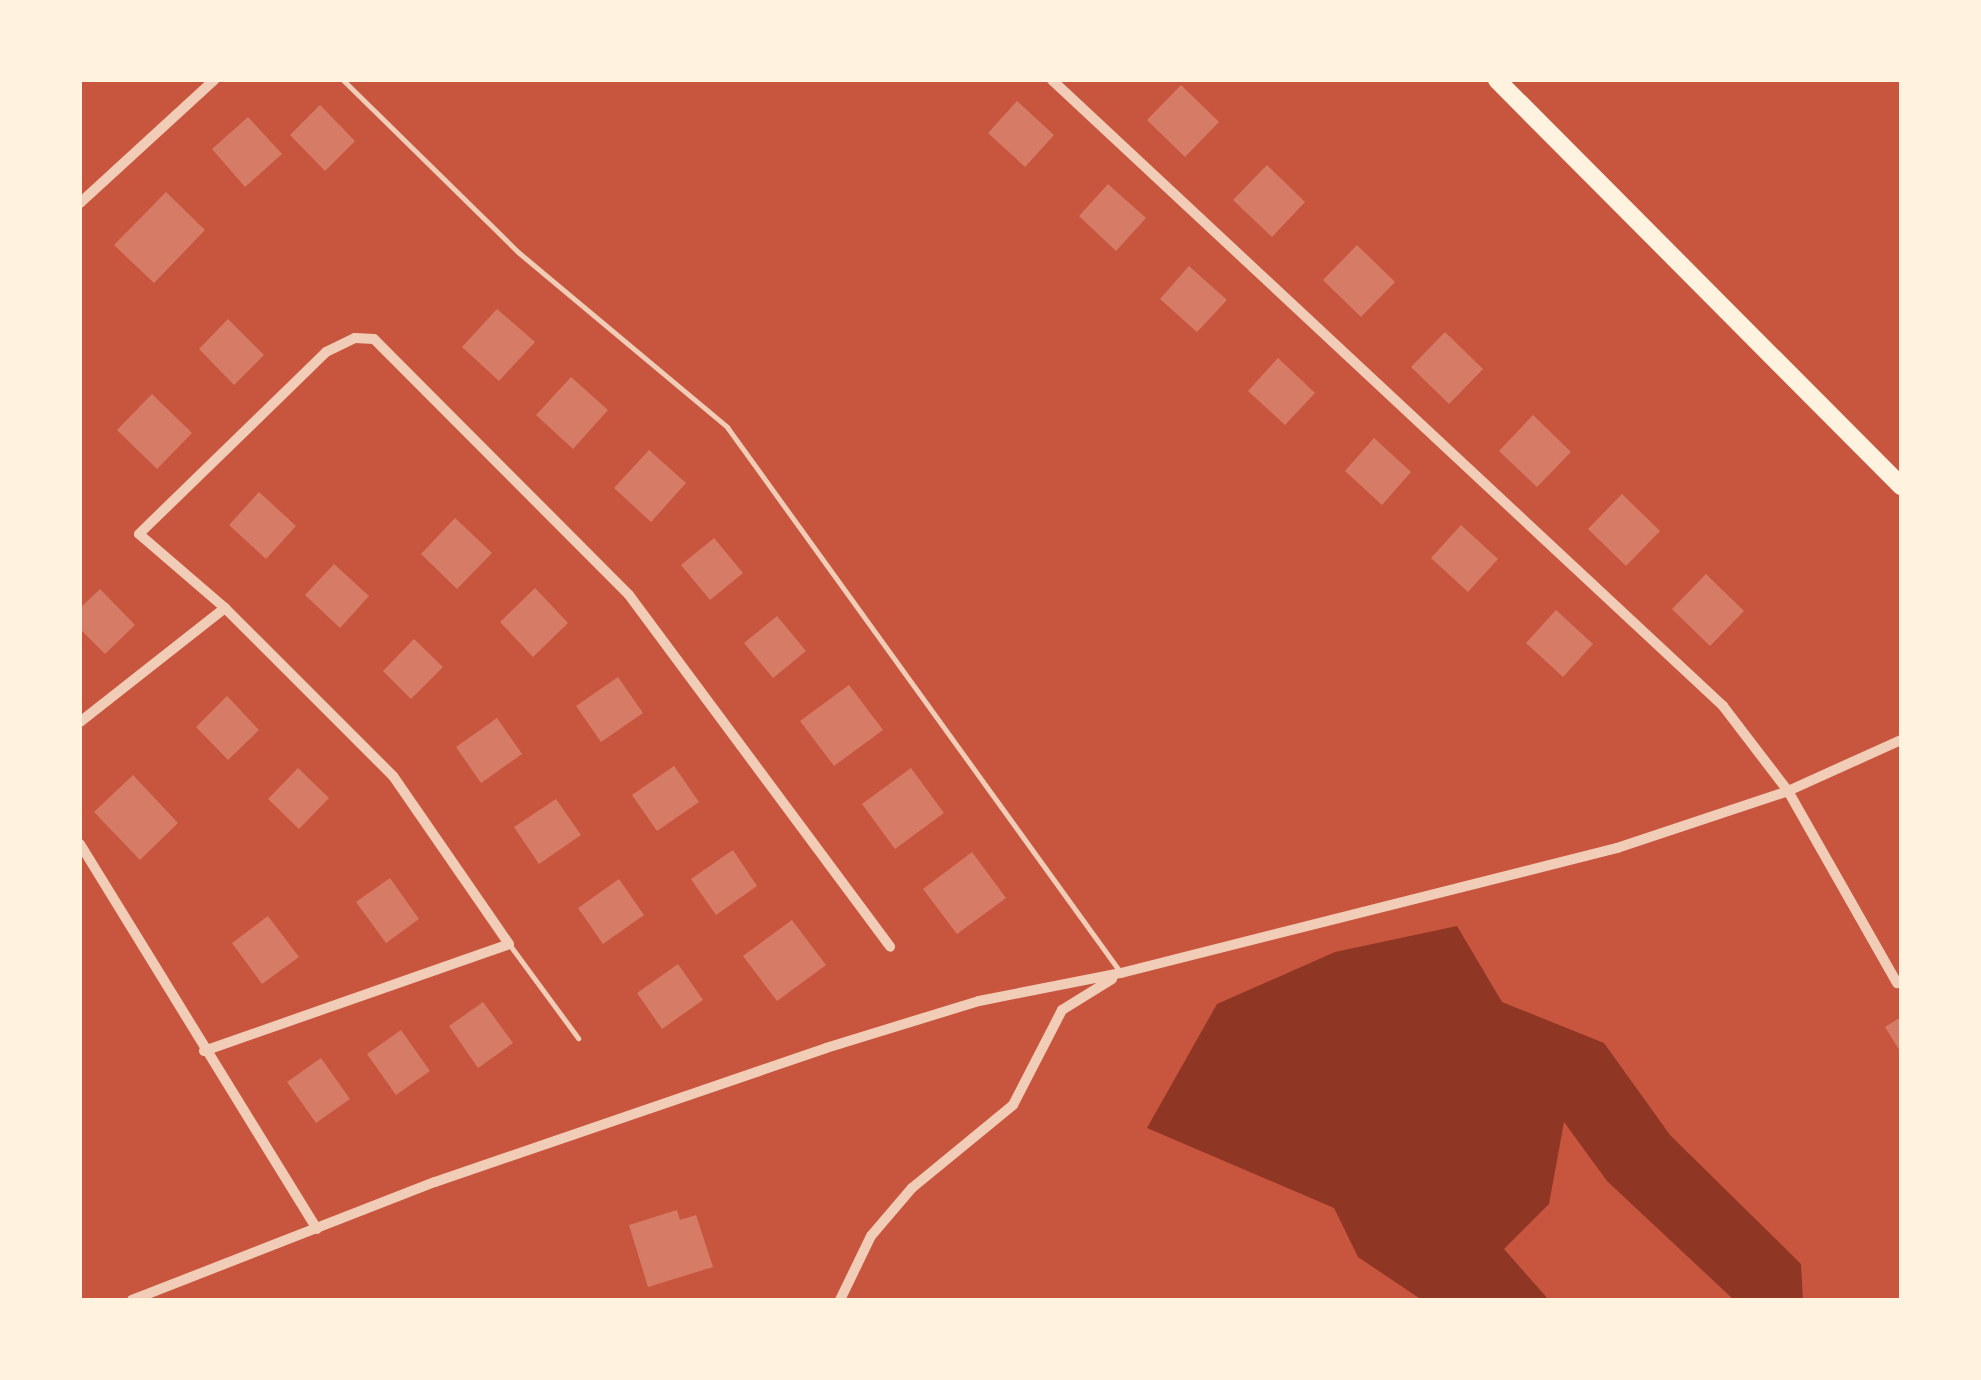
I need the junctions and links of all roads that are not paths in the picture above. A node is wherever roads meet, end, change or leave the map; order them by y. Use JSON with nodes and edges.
{"nodes":[{"id":1,"x":214,"y":80,"type":"edge"},
{"id":2,"x":343,"y":80,"type":"edge"},
{"id":3,"x":1052,"y":80,"type":"edge"},
{"id":4,"x":1497,"y":80,"type":"edge"},
{"id":5,"x":80,"y":203,"type":"edge"},
{"id":6,"x":1901,"y":486,"type":"edge"},
{"id":7,"x":226,"y":608,"type":"junction"},
{"id":8,"x":80,"y":722,"type":"edge"},
{"id":9,"x":1901,"y":740,"type":"edge"},
{"id":10,"x":1788,"y":791,"type":"junction"},
{"id":11,"x":80,"y":844,"type":"edge"},
{"id":12,"x":509,"y":944,"type":"junction"},
{"id":13,"x":890,"y":947,"type":"dead end"},
{"id":14,"x":1121,"y":973,"type":"junction"},
{"id":15,"x":1897,"y":983,"type":"dead end"},
{"id":16,"x":578,"y":1038,"type":"dead end"},
{"id":17,"x":204,"y":1050,"type":"junction"},
{"id":18,"x":317,"y":1229,"type":"junction"},
{"id":19,"x":132,"y":1300,"type":"edge"},
{"id":20,"x":840,"y":1300,"type":"edge"}],
"edges":[{"from":1,"to":5,"type":"street"},
{"from":2,"to":14,"type":"lane"},
{"from":3,"to":10,"type":"street"},
{"from":4,"to":6,"type":"main road"},
{"from":7,"to":8,"type":"street"},
{"from":7,"to":12,"type":"street"},
{"from":7,"to":13,"type":"street"},
{"from":9,"to":10,"type":"street"},
{"from":10,"to":14,"type":"street"},
{"from":10,"to":15,"type":"street"},
{"from":11,"to":17,"type":"street"},
{"from":12,"to":16,"type":"lane"},
{"from":12,"to":17,"type":"street"},
{"from":14,"to":18,"type":"street"},
{"from":14,"to":20,"type":"street"},
{"from":17,"to":18,"type":"street"},
{"from":18,"to":19,"type":"street"}]}
